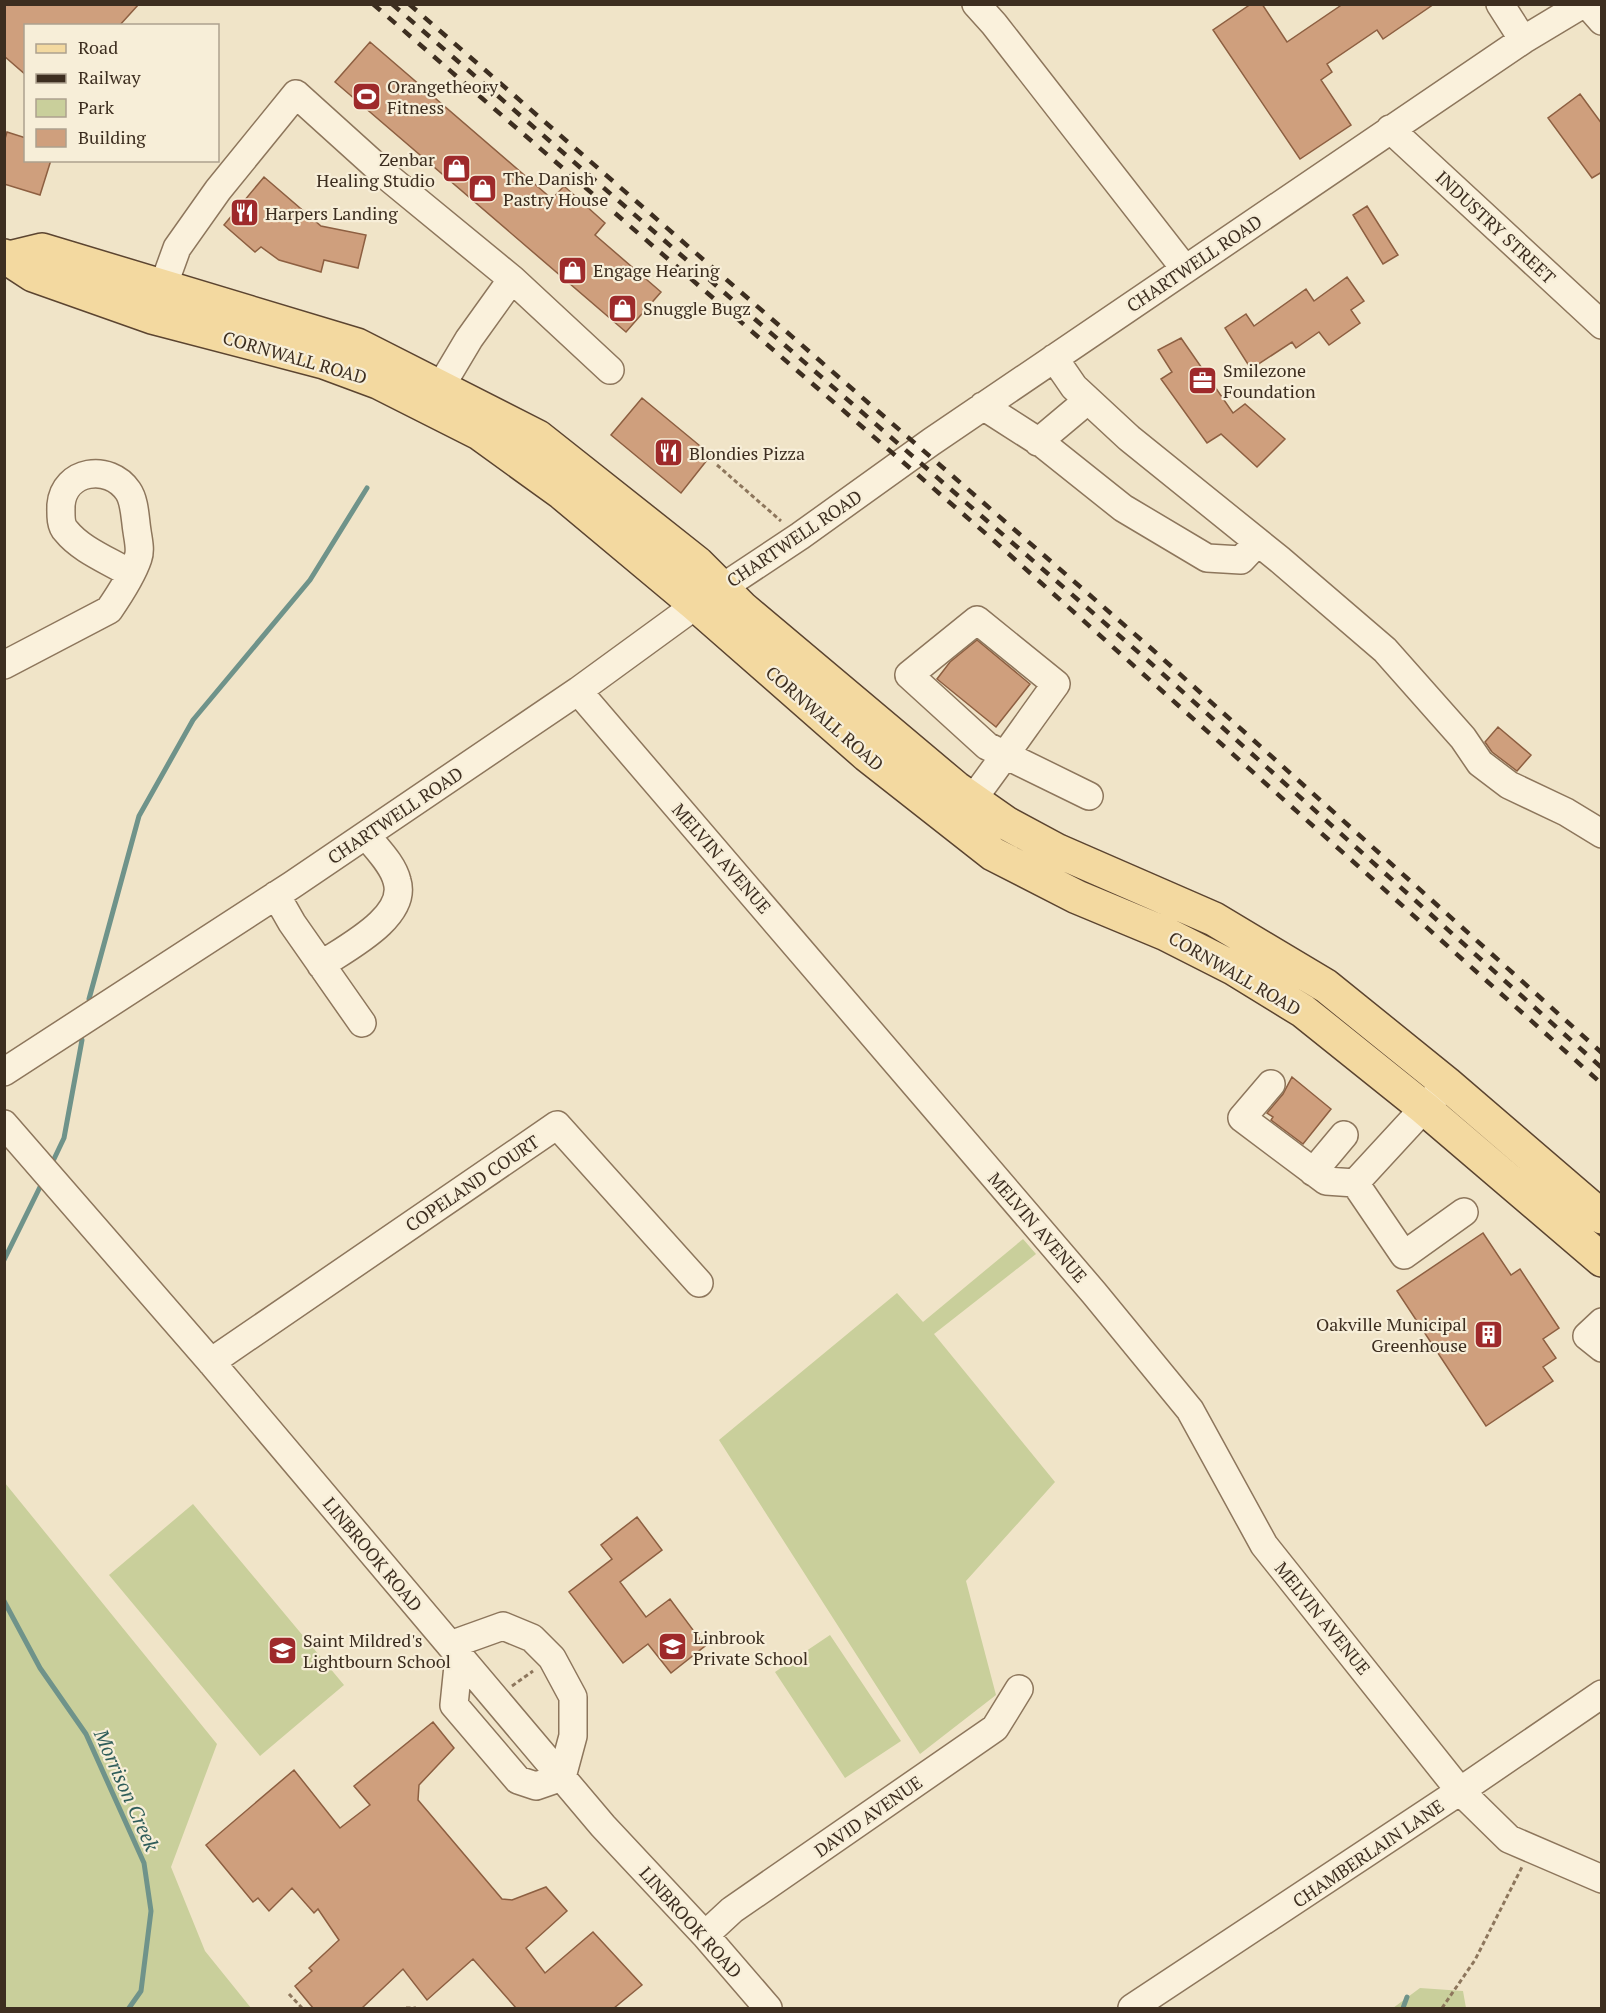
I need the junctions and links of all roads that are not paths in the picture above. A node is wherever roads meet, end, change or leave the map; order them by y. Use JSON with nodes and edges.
{"nodes":[{"id":1,"x":976,"y":4,"type":"edge"},
{"id":2,"x":1500,"y":4,"type":"edge"},
{"id":3,"x":1585,"y":4,"type":"edge"},
{"id":4,"x":1602,"y":21,"type":"edge"},
{"id":5,"x":1524,"y":40,"type":"junction"},
{"id":6,"x":1390,"y":129,"type":"junction"},
{"id":7,"x":7,"y":257,"type":"edge"},
{"id":8,"x":1185,"y":269,"type":"junction"},
{"id":9,"x":512,"y":279,"type":"junction"},
{"id":10,"x":157,"y":302,"type":"junction"},
{"id":11,"x":1602,"y":325,"type":"edge"},
{"id":12,"x":1054,"y":358,"type":"junction"},
{"id":13,"x":610,"y":370,"type":"dead end"},
{"id":14,"x":441,"y":386,"type":"junction"},
{"id":15,"x":1088,"y":400,"type":"junction"},
{"id":16,"x":983,"y":406,"type":"junction"},
{"id":17,"x":1038,"y":442,"type":"junction"},
{"id":18,"x":1258,"y":542,"type":"junction"},
{"id":19,"x":131,"y":574,"type":"dead end"},
{"id":20,"x":708,"y":596,"type":"junction"},
{"id":21,"x":4,"y":665,"type":"edge"},
{"id":22,"x":578,"y":691,"type":"junction"},
{"id":23,"x":1004,"y":756,"type":"junction"},
{"id":24,"x":1089,"y":796,"type":"dead end"},
{"id":25,"x":963,"y":812,"type":"junction"},
{"id":26,"x":1602,"y":834,"type":"edge"},
{"id":27,"x":366,"y":835,"type":"junction"},
{"id":28,"x":276,"y":895,"type":"junction"},
{"id":29,"x":321,"y":965,"type":"junction"},
{"id":30,"x":362,"y":1023,"type":"dead end"},
{"id":31,"x":4,"y":1072,"type":"edge"},
{"id":32,"x":1446,"y":1083,"type":"junction"},
{"id":33,"x":1271,"y":1084,"type":"dead end"},
{"id":34,"x":1424,"y":1108,"type":"junction"},
{"id":35,"x":4,"y":1124,"type":"edge"},
{"id":36,"x":1344,"y":1135,"type":"dead end"},
{"id":37,"x":1313,"y":1172,"type":"junction"},
{"id":38,"x":1356,"y":1183,"type":"junction"},
{"id":39,"x":1464,"y":1212,"type":"dead end"},
{"id":40,"x":1602,"y":1217,"type":"edge"},
{"id":41,"x":1602,"y":1260,"type":"edge"},
{"id":42,"x":699,"y":1283,"type":"dead end"},
{"id":43,"x":1602,"y":1322,"type":"edge"},
{"id":44,"x":1602,"y":1348,"type":"edge"},
{"id":45,"x":211,"y":1362,"type":"junction"},
{"id":46,"x":455,"y":1650,"type":"junction"},
{"id":47,"x":1019,"y":1689,"type":"dead end"},
{"id":48,"x":1602,"y":1694,"type":"edge"},
{"id":49,"x":562,"y":1777,"type":"junction"},
{"id":50,"x":1460,"y":1791,"type":"junction"},
{"id":51,"x":1602,"y":1879,"type":"edge"},
{"id":52,"x":705,"y":1935,"type":"junction"},
{"id":53,"x":768,"y":2008,"type":"edge"},
{"id":54,"x":1132,"y":2008,"type":"edge"}],
"edges":[{"from":1,"to":8,"type":"street"},
{"from":2,"to":5,"type":"street"},
{"from":3,"to":4,"type":"street"},
{"from":3,"to":5,"type":"street","name":"CHARTWELL ROAD"},
{"from":5,"to":6,"type":"street","name":"CHARTWELL ROAD"},
{"from":6,"to":8,"type":"street","name":"CHARTWELL ROAD"},
{"from":6,"to":11,"type":"street","name":"INDUSTRY STREET"},
{"from":7,"to":10,"type":"main road","name":"CORNWALL ROAD"},
{"from":8,"to":12,"type":"street","name":"CHARTWELL ROAD"},
{"from":9,"to":10,"type":"street"},
{"from":9,"to":13,"type":"street"},
{"from":9,"to":14,"type":"street"},
{"from":10,"to":14,"type":"main road","name":"CORNWALL ROAD"},
{"from":10,"to":20,"type":"main road","name":"CORNWALL ROAD"},
{"from":12,"to":15,"type":"street"},
{"from":12,"to":16,"type":"street","name":"CHARTWELL ROAD"},
{"from":14,"to":20,"type":"main road","name":"CORNWALL ROAD"},
{"from":15,"to":17,"type":"street"},
{"from":15,"to":18,"type":"street"},
{"from":16,"to":17,"type":"street"},
{"from":16,"to":20,"type":"street","name":"CHARTWELL ROAD"},
{"from":17,"to":18,"type":"street"},
{"from":18,"to":26,"type":"street"},
{"from":19,"to":21,"type":"street"},
{"from":20,"to":22,"type":"street","name":"CHARTWELL ROAD"},
{"from":20,"to":25,"type":"main road","name":"CORNWALL ROAD"},
{"from":22,"to":27,"type":"street","name":"CHARTWELL ROAD"},
{"from":22,"to":50,"type":"street","name":"MELVIN AVENUE"},
{"from":23,"to":23,"type":"street"},
{"from":23,"to":24,"type":"street"},
{"from":23,"to":25,"type":"street"},
{"from":25,"to":32,"type":"main road","name":"CORNWALL ROAD"},
{"from":25,"to":34,"type":"main road","name":"CORNWALL ROAD"},
{"from":27,"to":28,"type":"street","name":"CHARTWELL ROAD"},
{"from":27,"to":29,"type":"street"},
{"from":28,"to":29,"type":"street"},
{"from":28,"to":31,"type":"street","name":"CHARTWELL ROAD"},
{"from":29,"to":30,"type":"street"},
{"from":32,"to":34,"type":"street"},
{"from":32,"to":40,"type":"main road","name":"CORNWALL ROAD"},
{"from":33,"to":37,"type":"street"},
{"from":34,"to":38,"type":"street"},
{"from":34,"to":41,"type":"main road","name":"CORNWALL ROAD"},
{"from":35,"to":45,"type":"street","name":"LINBROOK ROAD"},
{"from":36,"to":37,"type":"street"},
{"from":37,"to":38,"type":"street"},
{"from":38,"to":39,"type":"street"},
{"from":42,"to":45,"type":"street","name":"COPELAND COURT"},
{"from":43,"to":44,"type":"street"},
{"from":45,"to":46,"type":"street","name":"LINBROOK ROAD"},
{"from":46,"to":49,"type":"street","name":"LINBROOK ROAD"},
{"from":46,"to":49,"type":"street"},
{"from":46,"to":49,"type":"street"},
{"from":47,"to":52,"type":"street","name":"DAVID AVENUE"},
{"from":48,"to":50,"type":"street","name":"CHAMBERLAIN LANE"},
{"from":49,"to":52,"type":"street","name":"LINBROOK ROAD"},
{"from":50,"to":51,"type":"street","name":"MELVIN AVENUE"},
{"from":50,"to":54,"type":"street","name":"CHAMBERLAIN LANE"},
{"from":52,"to":53,"type":"street","name":"LINBROOK ROAD"}]}
